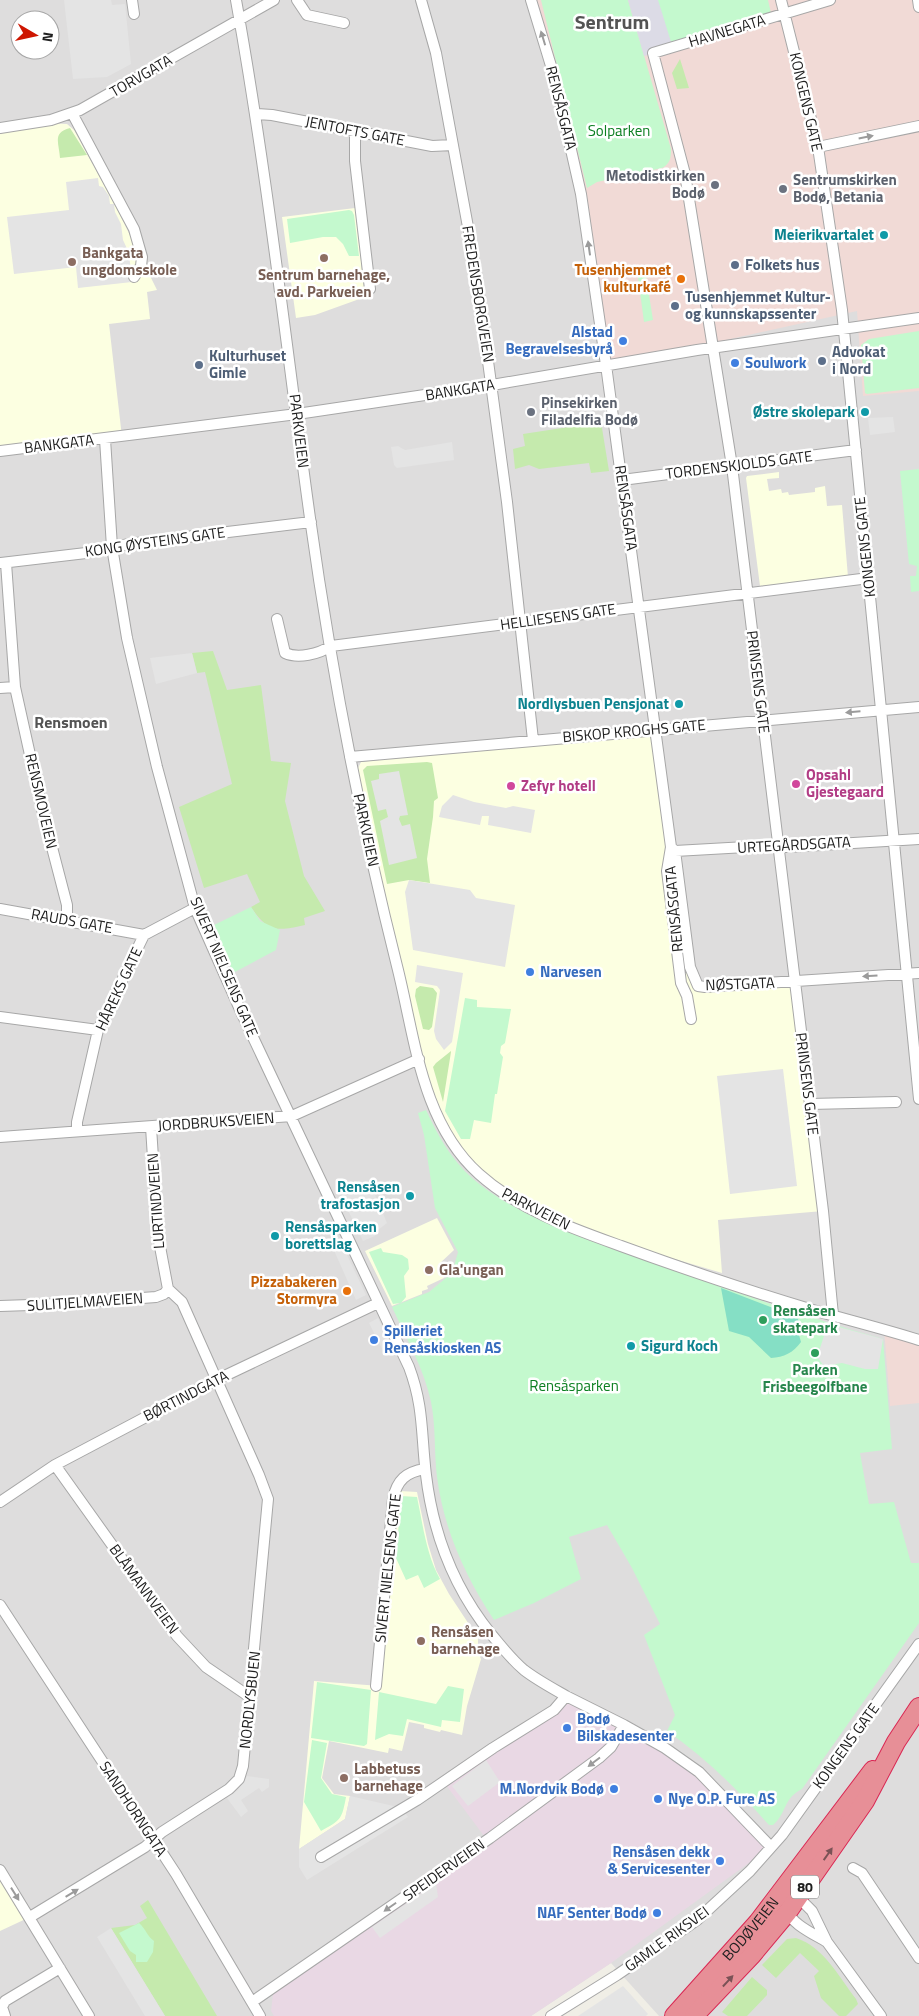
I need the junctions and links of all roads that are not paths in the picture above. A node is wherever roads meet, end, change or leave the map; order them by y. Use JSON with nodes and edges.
{"nodes":[{"id":1,"x":132,"y":0,"type":"edge"},
{"id":2,"x":236,"y":0,"type":"edge"},
{"id":3,"x":274,"y":0,"type":"edge"},
{"id":4,"x":297,"y":0,"type":"edge"},
{"id":5,"x":421,"y":0,"type":"edge"},
{"id":6,"x":531,"y":0,"type":"edge"},
{"id":7,"x":781,"y":0,"type":"edge"},
{"id":8,"x":830,"y":0,"type":"edge"},
{"id":9,"x":918,"y":0,"type":"edge"},
{"id":10,"x":919,"y":7,"type":"edge"},
{"id":11,"x":785,"y":13,"type":"junction"},
{"id":12,"x":134,"y":14,"type":"dead end"},
{"id":13,"x":240,"y":20,"type":"junction"},
{"id":14,"x":344,"y":23,"type":"dead end"},
{"id":15,"x":653,"y":53,"type":"joint"},
{"id":16,"x":72,"y":113,"type":"junction"},
{"id":17,"x":256,"y":114,"type":"junction"},
{"id":18,"x":919,"y":126,"type":"edge"},
{"id":19,"x":0,"y":128,"type":"edge"},
{"id":20,"x":355,"y":131,"type":"junction"},
{"id":21,"x":453,"y":145,"type":"junction"},
{"id":22,"x":818,"y":147,"type":"junction"},
{"id":23,"x":134,"y":277,"type":"dead end"},
{"id":24,"x":370,"y":289,"type":"dead end"},
{"id":25,"x":919,"y":318,"type":"edge"},
{"id":26,"x":844,"y":329,"type":"junction"},
{"id":27,"x":713,"y":348,"type":"junction"},
{"id":28,"x":606,"y":366,"type":"junction"},
{"id":29,"x":492,"y":385,"type":"junction"},
{"id":30,"x":297,"y":414,"type":"junction"},
{"id":31,"x":105,"y":439,"type":"junction"},
{"id":32,"x":856,"y":450,"type":"junction"},
{"id":33,"x":0,"y":451,"type":"edge"},
{"id":34,"x":732,"y":466,"type":"junction"},
{"id":35,"x":622,"y":480,"type":"junction"},
{"id":36,"x":311,"y":522,"type":"junction"},
{"id":37,"x":112,"y":547,"type":"junction"},
{"id":38,"x":3,"y":563,"type":"edge"},
{"id":39,"x":869,"y":578,"type":"junction"},
{"id":40,"x":747,"y":593,"type":"junction"},
{"id":41,"x":639,"y":606,"type":"junction"},
{"id":42,"x":277,"y":619,"type":"dead end"},
{"id":43,"x":521,"y":622,"type":"junction"},
{"id":44,"x":331,"y":646,"type":"junction"},
{"id":45,"x":15,"y":687,"type":"junction"},
{"id":46,"x":0,"y":688,"type":"edge"},
{"id":47,"x":919,"y":707,"type":"edge"},
{"id":48,"x":881,"y":710,"type":"junction"},
{"id":49,"x":763,"y":720,"type":"junction"},
{"id":50,"x":655,"y":730,"type":"junction"},
{"id":51,"x":533,"y":740,"type":"junction"},
{"id":52,"x":350,"y":757,"type":"junction"},
{"id":53,"x":919,"y":839,"type":"edge"},
{"id":54,"x":894,"y":840,"type":"junction"},
{"id":55,"x":778,"y":847,"type":"junction"},
{"id":56,"x":673,"y":849,"type":"junction"},
{"id":57,"x":195,"y":908,"type":"junction"},
{"id":58,"x":0,"y":909,"type":"edge"},
{"id":59,"x":67,"y":920,"type":"junction"},
{"id":60,"x":144,"y":935,"type":"junction"},
{"id":61,"x":919,"y":973,"type":"edge"},
{"id":62,"x":907,"y":974,"type":"junction"},
{"id":63,"x":794,"y":982,"type":"junction"},
{"id":64,"x":0,"y":1017,"type":"edge"},
{"id":65,"x":691,"y":1019,"type":"dead end"},
{"id":66,"x":98,"y":1030,"type":"junction"},
{"id":67,"x":419,"y":1058,"type":"junction"},
{"id":68,"x":919,"y":1099,"type":"edge"},
{"id":69,"x":896,"y":1102,"type":"dead end"},
{"id":70,"x":810,"y":1104,"type":"junction"},
{"id":71,"x":292,"y":1116,"type":"junction"},
{"id":72,"x":151,"y":1127,"type":"junction"},
{"id":73,"x":77,"y":1130,"type":"junction"},
{"id":74,"x":0,"y":1137,"type":"edge"},
{"id":75,"x":168,"y":1289,"type":"junction"},
{"id":76,"x":378,"y":1303,"type":"junction"},
{"id":77,"x":0,"y":1306,"type":"edge"},
{"id":78,"x":833,"y":1315,"type":"junction"},
{"id":79,"x":919,"y":1340,"type":"edge"},
{"id":80,"x":216,"y":1380,"type":"junction"},
{"id":81,"x":55,"y":1465,"type":"junction"},
{"id":82,"x":426,"y":1470,"type":"junction"},
{"id":83,"x":0,"y":1502,"type":"edge"},
{"id":84,"x":0,"y":1605,"type":"edge"},
{"id":85,"x":919,"y":1644,"type":"edge"},
{"id":86,"x":376,"y":1686,"type":"dead end"},
{"id":87,"x":566,"y":1696,"type":"junction"},
{"id":88,"x":250,"y":1697,"type":"junction"},
{"id":89,"x":919,"y":1707,"type":"edge"},
{"id":90,"x":624,"y":1725,"type":"junction"},
{"id":91,"x":896,"y":1742,"type":"junction"},
{"id":92,"x":154,"y":1840,"type":"junction"},
{"id":93,"x":771,"y":1846,"type":"junction"},
{"id":94,"x":321,"y":1857,"type":"dead end"},
{"id":95,"x":853,"y":1868,"type":"dead end"},
{"id":96,"x":0,"y":1870,"type":"edge"},
{"id":97,"x":780,"y":1894,"type":"junction"},
{"id":98,"x":798,"y":1897,"type":"junction"},
{"id":99,"x":787,"y":1913,"type":"junction"},
{"id":100,"x":30,"y":1917,"type":"junction"},
{"id":101,"x":827,"y":1942,"type":"junction"},
{"id":102,"x":919,"y":1958,"type":"edge"},
{"id":103,"x":60,"y":1968,"type":"junction"},
{"id":104,"x":252,"y":2002,"type":"junction"},
{"id":105,"x":5,"y":2016,"type":"edge"},
{"id":106,"x":89,"y":2016,"type":"edge"},
{"id":107,"x":260,"y":2016,"type":"edge"},
{"id":108,"x":551,"y":2016,"type":"edge"},
{"id":109,"x":674,"y":2016,"type":"edge"},
{"id":110,"x":694,"y":2016,"type":"edge"},
{"id":111,"x":881,"y":2016,"type":"edge"}],
"edges":[{"from":1,"to":12,"type":"street"},
{"from":2,"to":13,"type":"street","name":"PARKVEIEN"},
{"from":3,"to":13,"type":"street","name":"TORVGATA"},
{"from":4,"to":14,"type":"street"},
{"from":5,"to":21,"type":"street","name":"FREDENSBORGVEIEN"},
{"from":28,"to":6,"type":"street","name":"RENSÅSGATA","one_way":true},
{"from":7,"to":11,"type":"street","name":"KONGENS GATE"},
{"from":8,"to":11,"type":"street","name":"HAVNEGATA"},
{"from":9,"to":10,"type":"street"},
{"from":11,"to":15,"type":"street","name":"HAVNEGATA"},
{"from":11,"to":22,"type":"street","name":"KONGENS GATE"},
{"from":13,"to":16,"type":"street","name":"TORVGATA"},
{"from":13,"to":17,"type":"street","name":"PARKVEIEN"},
{"from":15,"to":27,"type":"street","name":"PRINSENS GATE"},
{"from":16,"to":19,"type":"street","name":"TORVGATA"},
{"from":16,"to":23,"type":"street"},
{"from":17,"to":20,"type":"street","name":"JENTOFTS GATE"},
{"from":17,"to":30,"type":"street","name":"PARKVEIEN"},
{"from":22,"to":18,"type":"street","one_way":true},
{"from":20,"to":21,"type":"street","name":"JENTOFTS GATE"},
{"from":20,"to":24,"type":"street"},
{"from":21,"to":29,"type":"street","name":"FREDENSBORGVEIEN"},
{"from":22,"to":26,"type":"street","name":"KONGENS GATE"},
{"from":25,"to":26,"type":"street","name":"BANKGATA"},
{"from":26,"to":27,"type":"street","name":"BANKGATA"},
{"from":26,"to":32,"type":"street","name":"KONGENS GATE"},
{"from":27,"to":28,"type":"street","name":"BANKGATA"},
{"from":27,"to":34,"type":"street","name":"PRINSENS GATE"},
{"from":28,"to":29,"type":"street","name":"BANKGATA"},
{"from":28,"to":35,"type":"street","name":"RENSÅSGATA"},
{"from":29,"to":30,"type":"street","name":"BANKGATA"},
{"from":29,"to":43,"type":"street","name":"FREDENSBORGVEIEN"},
{"from":30,"to":31,"type":"street","name":"BANKGATA"},
{"from":30,"to":36,"type":"street","name":"PARKVEIEN"},
{"from":31,"to":33,"type":"street","name":"BANKGATA"},
{"from":31,"to":37,"type":"street","name":"SIVERT NIELSENS GATE"},
{"from":32,"to":34,"type":"street","name":"TORDENSKJOLDS GATE"},
{"from":32,"to":39,"type":"street","name":"KONGENS GATE"},
{"from":34,"to":35,"type":"street","name":"TORDENSKJOLDS GATE"},
{"from":34,"to":40,"type":"street","name":"PRINSENS GATE"},
{"from":35,"to":41,"type":"street","name":"RENSÅSGATA"},
{"from":36,"to":37,"type":"street","name":"KONG ØYSTEINS GATE"},
{"from":36,"to":44,"type":"street","name":"PARKVEIEN"},
{"from":37,"to":38,"type":"street","name":"KONG ØYSTEINS GATE"},
{"from":37,"to":57,"type":"street","name":"SIVERT NIELSENS GATE"},
{"from":38,"to":45,"type":"street","name":"RENSMOVEIEN"},
{"from":39,"to":40,"type":"street","name":"HELLIESENS GATE"},
{"from":39,"to":48,"type":"street","name":"KONGENS GATE"},
{"from":40,"to":41,"type":"street","name":"HELLIESENS GATE"},
{"from":40,"to":49,"type":"street","name":"PRINSENS GATE"},
{"from":41,"to":43,"type":"street","name":"HELLIESENS GATE"},
{"from":41,"to":50,"type":"street","name":"RENSÅSGATA"},
{"from":42,"to":44,"type":"street","name":"HELLIESENS GATE"},
{"from":43,"to":44,"type":"street","name":"HELLIESENS GATE"},
{"from":43,"to":51,"type":"street","name":"FREDENSBORGVEIEN"},
{"from":44,"to":52,"type":"street","name":"PARKVEIEN"},
{"from":45,"to":46,"type":"street"},
{"from":45,"to":59,"type":"street","name":"RENSMOVEIEN"},
{"from":47,"to":48,"type":"street","name":"BISKOP KROGHS GATE"},
{"from":48,"to":49,"type":"street","name":"BISKOP KROGHS GATE","one_way":true},
{"from":48,"to":54,"type":"street","name":"KONGENS GATE"},
{"from":49,"to":50,"type":"street","name":"BISKOP KROGHS GATE"},
{"from":49,"to":55,"type":"street","name":"PRINSENS GATE"},
{"from":50,"to":51,"type":"street","name":"BISKOP KROGHS GATE"},
{"from":50,"to":56,"type":"street","name":"RENSÅSGATA"},
{"from":51,"to":52,"type":"street","name":"BISKOP KROGHS GATE"},
{"from":52,"to":67,"type":"street","name":"PARKVEIEN"},
{"from":53,"to":54,"type":"street","name":"URTEGÅRDSGATA"},
{"from":54,"to":55,"type":"street","name":"URTEGÅRDSGATA"},
{"from":54,"to":62,"type":"street","name":"KONGENS GATE"},
{"from":55,"to":56,"type":"street","name":"URTEGÅRDSGATA"},
{"from":55,"to":63,"type":"street","name":"PRINSENS GATE"},
{"from":56,"to":63,"type":"street","name":"NØSTGATA"},
{"from":56,"to":65,"type":"street","name":"RENSÅSGATA"},
{"from":57,"to":60,"type":"street","name":"HÅREKS GATE"},
{"from":57,"to":71,"type":"street","name":"SIVERT NIELSENS GATE"},
{"from":58,"to":59,"type":"street","name":"RAUDS GATE"},
{"from":59,"to":60,"type":"street","name":"RAUDS GATE"},
{"from":60,"to":66,"type":"street","name":"HÅREKS GATE"},
{"from":61,"to":62,"type":"street","name":"NØSTGATA"},
{"from":62,"to":63,"type":"street","name":"NØSTGATA","one_way":true},
{"from":62,"to":68,"type":"street","name":"KONGENS GATE"},
{"from":63,"to":70,"type":"street","name":"PRINSENS GATE"},
{"from":64,"to":66,"type":"street"},
{"from":66,"to":73,"type":"street","name":"HÅREKS GATE"},
{"from":67,"to":71,"type":"street","name":"JORDBRUKSVEIEN"},
{"from":67,"to":78,"type":"street","name":"PARKVEIEN"},
{"from":69,"to":70,"type":"street"},
{"from":70,"to":78,"type":"street","name":"PRINSENS GATE"},
{"from":71,"to":72,"type":"street","name":"JORDBRUKSVEIEN"},
{"from":71,"to":76,"type":"street","name":"SIVERT NIELSENS GATE"},
{"from":72,"to":73,"type":"street","name":"JORDBRUKSVEIEN"},
{"from":72,"to":75,"type":"street","name":"LURTINDVEIEN"},
{"from":73,"to":74,"type":"street","name":"JORDBRUKSVEIEN"},
{"from":75,"to":77,"type":"street","name":"SULITJELMAVEIEN"},
{"from":75,"to":80,"type":"street"},
{"from":76,"to":80,"type":"street","name":"BØRTINDGATA"},
{"from":76,"to":82,"type":"street","name":"SIVERT NIELSENS GATE"},
{"from":78,"to":79,"type":"street","name":"PARKVEIEN"},
{"from":80,"to":81,"type":"street","name":"BØRTINDGATA"},
{"from":80,"to":88,"type":"street","name":"NORDLYSBUEN"},
{"from":81,"to":83,"type":"street","name":"BØRTINDGATA"},
{"from":81,"to":88,"type":"street","name":"BLÅMANNVEIEN"},
{"from":82,"to":86,"type":"street","name":"SIVERT NIELSENS GATE"},
{"from":82,"to":87,"type":"street","name":"SIVERT NIELSENS GATE"},
{"from":84,"to":92,"type":"street","name":"SANDHORNGATA"},
{"from":85,"to":93,"type":"street","name":"KONGENS GATE"},
{"from":87,"to":90,"type":"street","name":"SIVERT NIELSENS GATE"},
{"from":87,"to":94,"type":"street"},
{"from":88,"to":92,"type":"street","name":"NORDLYSBUEN"},
{"from":89,"to":91,"type":"highway","name":"BODØVEIEN","number":"80"},
{"from":90,"to":93,"type":"street","name":"SIVERT NIELSENS GATE"},
{"from":90,"to":104,"type":"street","name":"SPEIDERVEIEN","one_way":true},
{"from":91,"to":97,"type":"highway","name":"BODØVEIEN","number":"80"},
{"from":98,"to":91,"type":"highway","name":"BODØVEIEN","number":"80","one_way":true},
{"from":100,"to":92,"type":"street","name":"NORDLYSBUEN","one_way":true},
{"from":92,"to":104,"type":"street","name":"SANDHORNGATA"},
{"from":93,"to":108,"type":"street","name":"GAMLE RIKSVEI"},
{"from":95,"to":102,"type":"street"},
{"from":96,"to":100,"type":"street","one_way":true},
{"from":97,"to":98,"type":"street"},
{"from":97,"to":99,"type":"street"},
{"from":97,"to":109,"type":"highway","name":"BODØVEIEN","number":"80"},
{"from":98,"to":99,"type":"highway","name":"BODØVEIEN","number":"80"},
{"from":98,"to":101,"type":"street"},
{"from":99,"to":101,"type":"street"},
{"from":110,"to":99,"type":"highway","name":"BODØVEIEN","number":"80","one_way":true},
{"from":100,"to":103,"type":"street"},
{"from":101,"to":111,"type":"street"},
{"from":103,"to":105,"type":"street"},
{"from":103,"to":106,"type":"street"},
{"from":104,"to":107,"type":"street","name":"SANDHORNGATA"}]}
